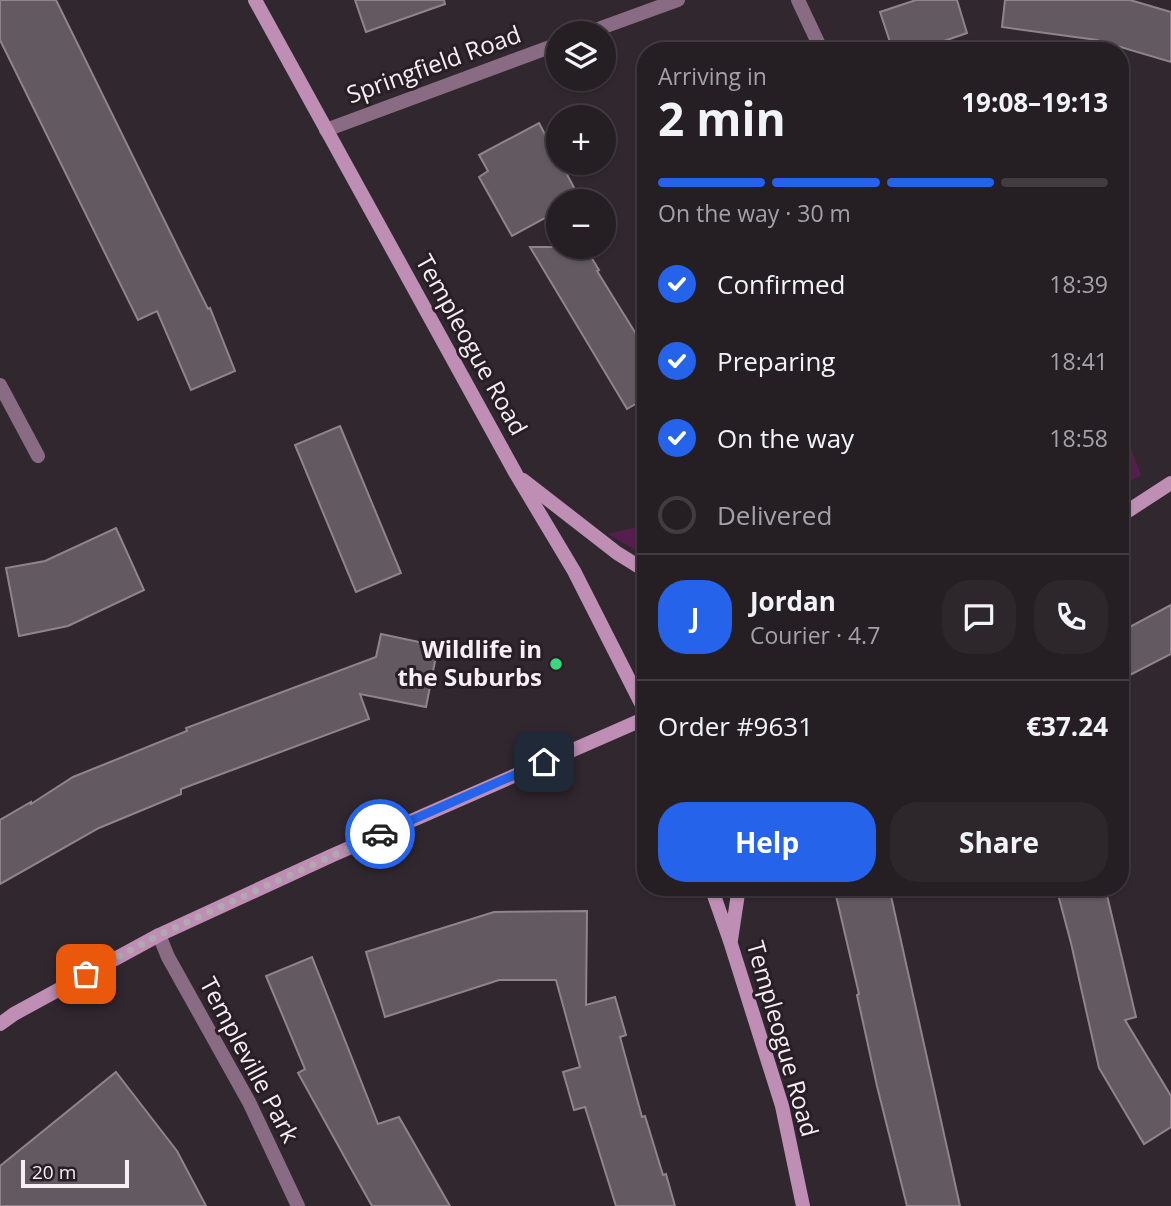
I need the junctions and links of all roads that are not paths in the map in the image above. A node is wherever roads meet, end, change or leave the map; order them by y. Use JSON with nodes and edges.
{"nodes":[{"id":1,"x":255,"y":0,"type":"edge"},
{"id":2,"x":678,"y":0,"type":"edge"},
{"id":3,"x":798,"y":0,"type":"edge"},
{"id":4,"x":616,"y":22,"type":"edge"},
{"id":5,"x":818,"y":42,"type":"edge"},
{"id":6,"x":546,"y":48,"type":"edge"},
{"id":7,"x":326,"y":130,"type":"junction"},
{"id":8,"x":0,"y":385,"type":"edge"},
{"id":9,"x":38,"y":456,"type":"dead end"},
{"id":10,"x":516,"y":474,"type":"junction"},
{"id":11,"x":1171,"y":484,"type":"edge"},
{"id":12,"x":1129,"y":510,"type":"edge"},
{"id":13,"x":637,"y":565,"type":"edge"},
{"id":14,"x":637,"y":695,"type":"edge"},
{"id":15,"x":637,"y":722,"type":"edge"},
{"id":16,"x":714,"y":896,"type":"edge"},
{"id":17,"x":738,"y":896,"type":"edge"},
{"id":18,"x":159,"y":935,"type":"junction"},
{"id":19,"x":730,"y":941,"type":"junction"},
{"id":20,"x":0,"y":1024,"type":"edge"},
{"id":21,"x":298,"y":1206,"type":"edge"},
{"id":22,"x":803,"y":1206,"type":"edge"}],
"edges":[{"from":1,"to":7,"type":"main road","name":"Templeogue Road"},
{"from":2,"to":4,"type":"street"},
{"from":3,"to":5,"type":"street"},
{"from":6,"to":7,"type":"street","name":"Springfield Road"},
{"from":7,"to":10,"type":"main road","name":"Templeogue Road"},
{"from":8,"to":9,"type":"street"},
{"from":10,"to":13,"type":"main road"},
{"from":10,"to":14,"type":"main road","name":"Templeogue Road"},
{"from":11,"to":12,"type":"main road"},
{"from":15,"to":18,"type":"main road"},
{"from":16,"to":19,"type":"main road","name":"Templeogue Road"},
{"from":17,"to":19,"type":"main road"},
{"from":18,"to":20,"type":"main road"},
{"from":18,"to":21,"type":"street","name":"Templeville Park"},
{"from":19,"to":22,"type":"main road","name":"Templeogue Road"}]}
